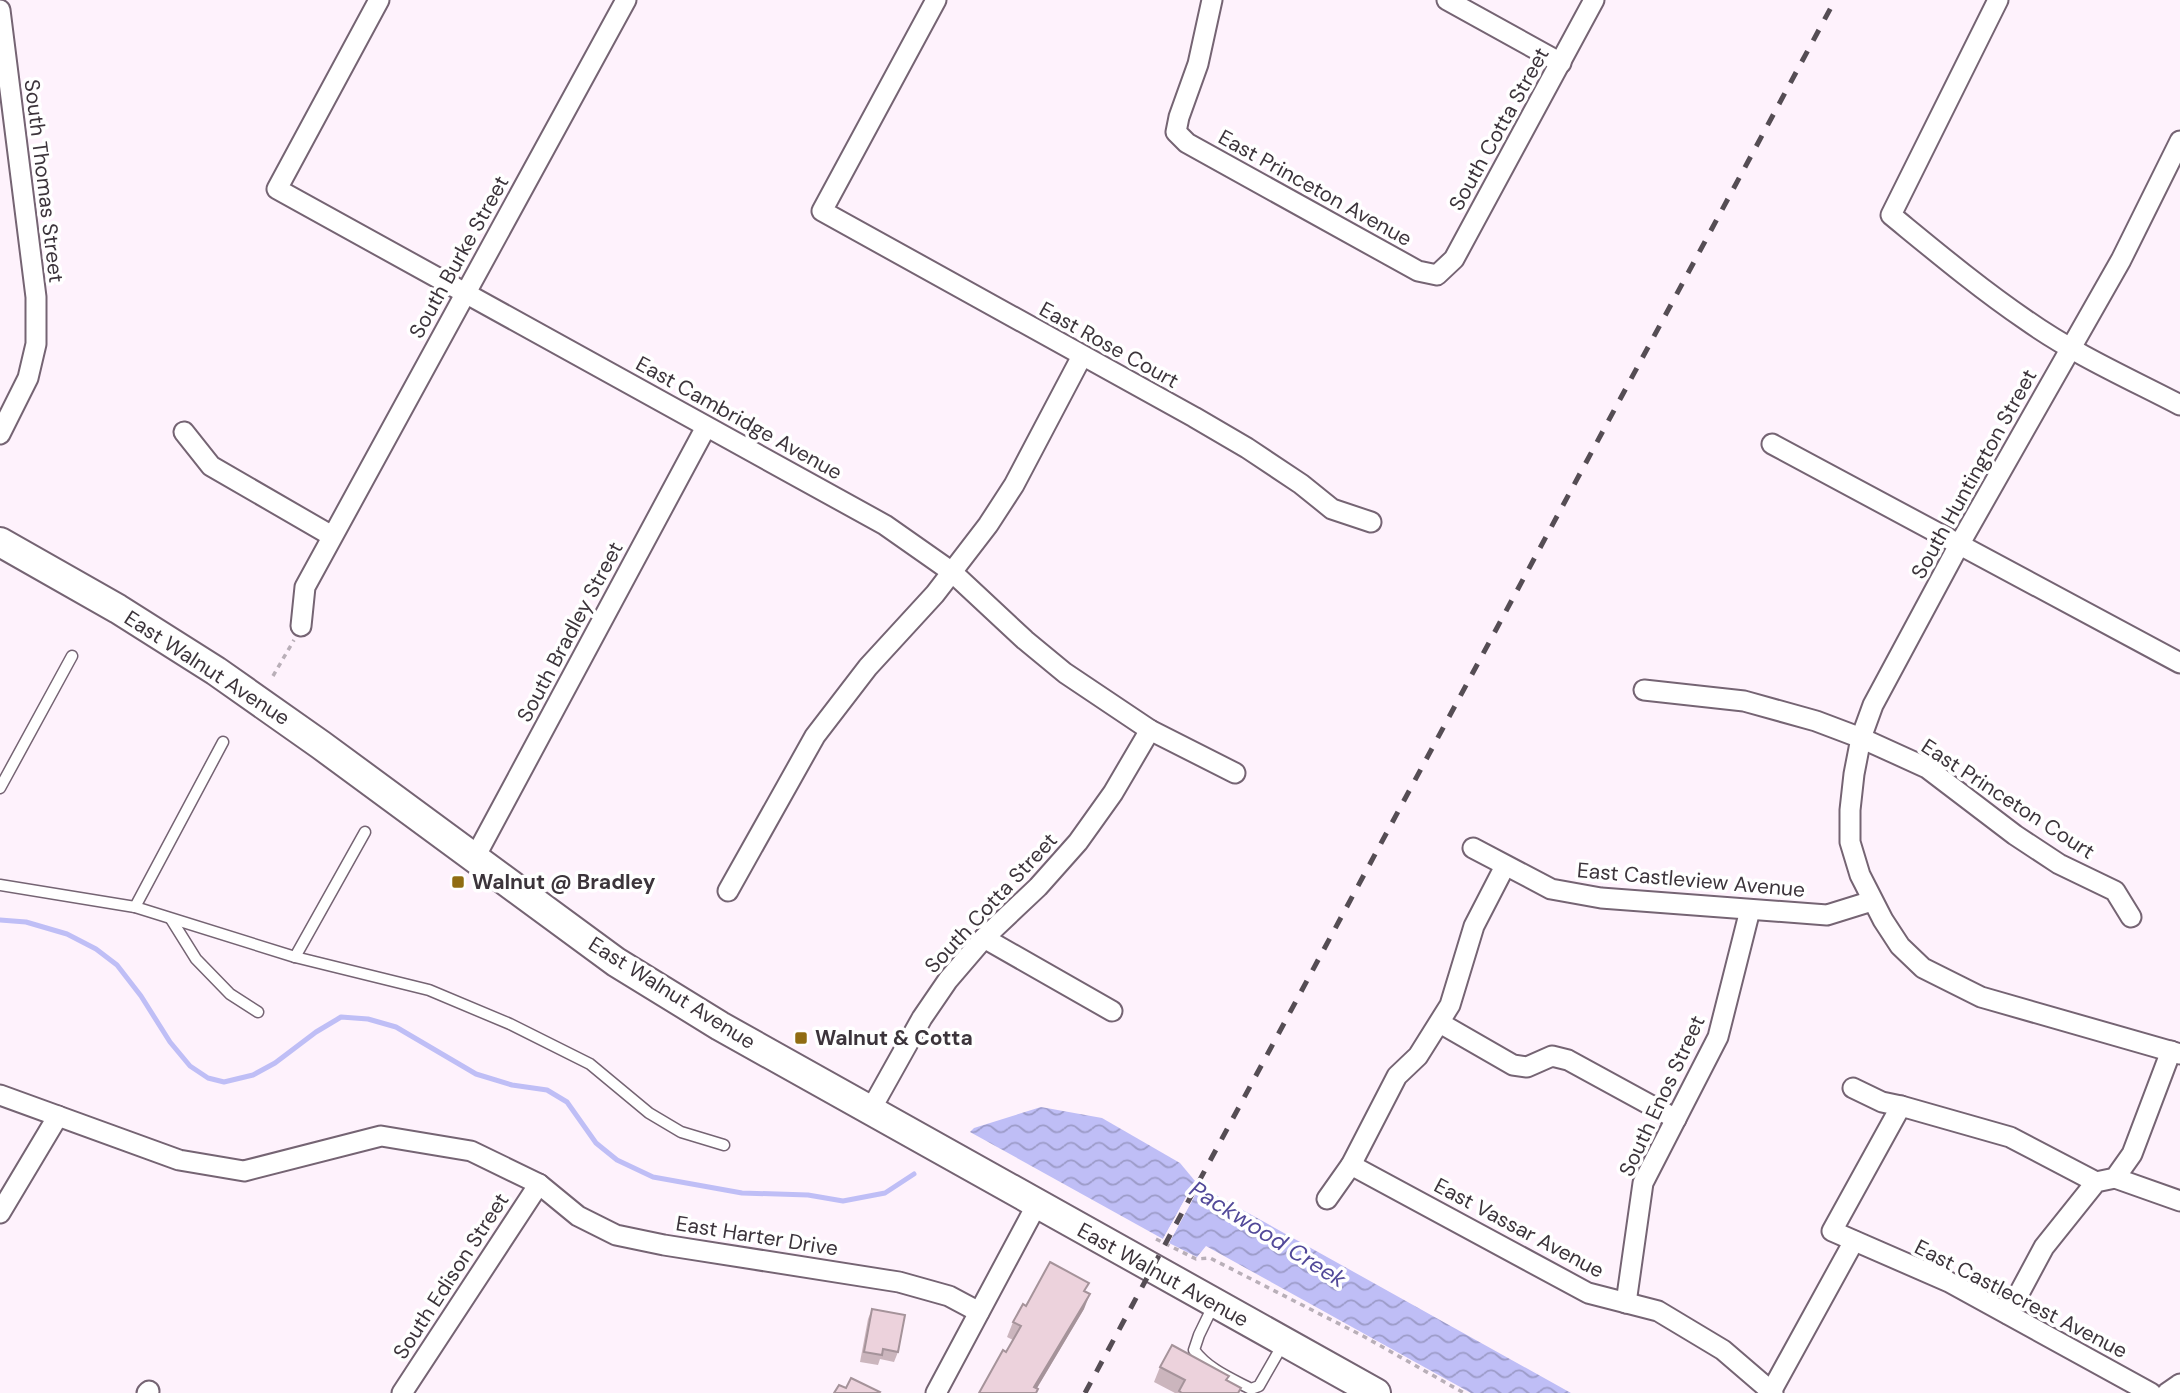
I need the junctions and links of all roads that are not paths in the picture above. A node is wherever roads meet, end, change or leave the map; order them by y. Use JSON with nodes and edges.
{"nodes":[{"id":1,"x":379,"y":0,"type":"edge"},
{"id":2,"x":626,"y":0,"type":"edge"},
{"id":3,"x":936,"y":0,"type":"edge"},
{"id":4,"x":1212,"y":0,"type":"edge"},
{"id":5,"x":1447,"y":0,"type":"edge"},
{"id":6,"x":1594,"y":0,"type":"edge"},
{"id":7,"x":1998,"y":0,"type":"edge"},
{"id":8,"x":0,"y":10,"type":"edge"},
{"id":9,"x":1561,"y":63,"type":"junction"},
{"id":10,"x":4,"y":68,"type":"edge"},
{"id":11,"x":2180,"y":141,"type":"edge"},
{"id":12,"x":1437,"y":275,"type":"joint"},
{"id":13,"x":466,"y":293,"type":"junction"},
{"id":14,"x":2070,"y":348,"type":"junction"},
{"id":15,"x":1082,"y":356,"type":"junction"},
{"id":16,"x":2180,"y":405,"type":"edge"},
{"id":17,"x":706,"y":427,"type":"junction"},
{"id":18,"x":184,"y":432,"type":"dead end"},
{"id":19,"x":0,"y":434,"type":"edge"},
{"id":20,"x":1772,"y":444,"type":"dead end"},
{"id":21,"x":1371,"y":522,"type":"dead end"},
{"id":22,"x":332,"y":536,"type":"junction"},
{"id":23,"x":0,"y":542,"type":"edge"},
{"id":24,"x":1959,"y":545,"type":"junction"},
{"id":25,"x":952,"y":572,"type":"junction"},
{"id":26,"x":301,"y":626,"type":"dead end"},
{"id":27,"x":72,"y":656,"type":"dead end"},
{"id":28,"x":2180,"y":663,"type":"edge"},
{"id":29,"x":1644,"y":690,"type":"dead end"},
{"id":30,"x":1150,"y":730,"type":"junction"},
{"id":31,"x":1861,"y":738,"type":"junction"},
{"id":32,"x":223,"y":742,"type":"dead end"},
{"id":33,"x":1235,"y":774,"type":"dead end"},
{"id":34,"x":0,"y":788,"type":"edge"},
{"id":35,"x":365,"y":832,"type":"dead end"},
{"id":36,"x":1473,"y":848,"type":"dead end"},
{"id":37,"x":474,"y":859,"type":"junction"},
{"id":38,"x":1505,"y":866,"type":"junction"},
{"id":39,"x":0,"y":885,"type":"edge"},
{"id":40,"x":728,"y":891,"type":"dead end"},
{"id":41,"x":1872,"y":901,"type":"junction"},
{"id":42,"x":135,"y":907,"type":"junction"},
{"id":43,"x":1750,"y":910,"type":"junction"},
{"id":44,"x":2131,"y":917,"type":"dead end"},
{"id":45,"x":171,"y":919,"type":"junction"},
{"id":46,"x":984,"y":938,"type":"junction"},
{"id":47,"x":295,"y":957,"type":"junction"},
{"id":48,"x":1112,"y":1010,"type":"dead end"},
{"id":49,"x":258,"y":1012,"type":"dead end"},
{"id":50,"x":1440,"y":1023,"type":"junction"},
{"id":51,"x":2176,"y":1052,"type":"edge"},
{"id":52,"x":1853,"y":1088,"type":"dead end"},
{"id":53,"x":0,"y":1095,"type":"edge"},
{"id":54,"x":1901,"y":1106,"type":"junction"},
{"id":55,"x":870,"y":1111,"type":"junction"},
{"id":56,"x":58,"y":1116,"type":"junction"},
{"id":57,"x":1675,"y":1119,"type":"junction"},
{"id":58,"x":724,"y":1145,"type":"dead end"},
{"id":59,"x":1351,"y":1165,"type":"junction"},
{"id":60,"x":2106,"y":1180,"type":"junction"},
{"id":61,"x":538,"y":1184,"type":"junction"},
{"id":62,"x":1327,"y":1199,"type":"dead end"},
{"id":63,"x":2180,"y":1201,"type":"edge"},
{"id":64,"x":1037,"y":1204,"type":"junction"},
{"id":65,"x":0,"y":1213,"type":"edge"},
{"id":66,"x":1853,"y":1241,"type":"junction"},
{"id":67,"x":1626,"y":1303,"type":"junction"},
{"id":68,"x":1214,"y":1304,"type":"junction"},
{"id":69,"x":979,"y":1312,"type":"junction"},
{"id":70,"x":2008,"y":1314,"type":"junction"},
{"id":71,"x":1284,"y":1342,"type":"junction"},
{"id":72,"x":2180,"y":1384,"type":"edge"},
{"id":73,"x":1257,"y":1389,"type":"edge"},
{"id":74,"x":1772,"y":1392,"type":"edge"},
{"id":75,"x":402,"y":1393,"type":"edge"},
{"id":76,"x":936,"y":1393,"type":"edge"},
{"id":77,"x":1376,"y":1393,"type":"edge"},
{"id":78,"x":2151,"y":1393,"type":"edge"},
{"id":79,"x":2167,"y":1393,"type":"edge"}],
"edges":[{"from":1,"to":13,"type":"street","name":"East Cambridge Avenue"},
{"from":2,"to":13,"type":"street","name":"South Burke Street"},
{"from":3,"to":15,"type":"street","name":"East Rose Court"},
{"from":4,"to":12,"type":"street","name":"East Princeton Avenue"},
{"from":5,"to":9,"type":"street"},
{"from":6,"to":9,"type":"street","name":"South Cotta Street"},
{"from":7,"to":14,"type":"street"},
{"from":8,"to":10,"type":"street","name":"South Thomas Street"},
{"from":9,"to":12,"type":"street","name":"South Cotta Street"},
{"from":10,"to":19,"type":"street","name":"South Thomas Street"},
{"from":11,"to":14,"type":"street","name":"South Huntington Street"},
{"from":13,"to":17,"type":"street","name":"East Cambridge Avenue"},
{"from":13,"to":22,"type":"street","name":"South Burke Street"},
{"from":14,"to":16,"type":"street"},
{"from":14,"to":24,"type":"street","name":"South Huntington Street"},
{"from":15,"to":21,"type":"street","name":"East Rose Court"},
{"from":15,"to":25,"type":"street"},
{"from":17,"to":25,"type":"street","name":"East Cambridge Avenue"},
{"from":17,"to":37,"type":"street","name":"South Bradley Street"},
{"from":18,"to":22,"type":"street"},
{"from":20,"to":24,"type":"street"},
{"from":22,"to":26,"type":"street","name":"South Burke Street"},
{"from":23,"to":37,"type":"main road","name":"East Walnut Avenue"},
{"from":24,"to":28,"type":"street"},
{"from":24,"to":31,"type":"street","name":"South Huntington Street"},
{"from":25,"to":30,"type":"street","name":"East Cambridge Avenue"},
{"from":25,"to":40,"type":"street"},
{"from":27,"to":34,"type":"lane"},
{"from":29,"to":31,"type":"street","name":"East Princeton Court"},
{"from":30,"to":33,"type":"street","name":"East Cambridge Avenue"},
{"from":30,"to":46,"type":"street","name":"South Cotta Street"},
{"from":31,"to":41,"type":"street","name":"South Huntington Street"},
{"from":31,"to":44,"type":"street","name":"East Princeton Court"},
{"from":32,"to":42,"type":"lane"},
{"from":35,"to":47,"type":"lane"},
{"from":36,"to":38,"type":"street","name":"East Castleview Avenue"},
{"from":37,"to":55,"type":"main road","name":"East Walnut Avenue"},
{"from":38,"to":43,"type":"street","name":"East Castleview Avenue"},
{"from":38,"to":50,"type":"street"},
{"from":39,"to":42,"type":"lane"},
{"from":41,"to":43,"type":"street","name":"East Castleview Avenue"},
{"from":41,"to":51,"type":"street"},
{"from":42,"to":45,"type":"lane"},
{"from":43,"to":57,"type":"street","name":"South Enos Street"},
{"from":45,"to":47,"type":"lane"},
{"from":45,"to":49,"type":"lane"},
{"from":46,"to":48,"type":"street"},
{"from":46,"to":55,"type":"street","name":"South Cotta Street"},
{"from":47,"to":58,"type":"lane"},
{"from":50,"to":57,"type":"street"},
{"from":50,"to":59,"type":"street"},
{"from":51,"to":60,"type":"street"},
{"from":52,"to":54,"type":"street"},
{"from":53,"to":56,"type":"street","name":"East Harter Drive"},
{"from":54,"to":60,"type":"street"},
{"from":54,"to":66,"type":"street","name":"East Castlecrest Avenue"},
{"from":55,"to":64,"type":"main road","name":"East Walnut Avenue"},
{"from":56,"to":61,"type":"street","name":"East Harter Drive"},
{"from":56,"to":65,"type":"street"},
{"from":57,"to":67,"type":"street","name":"South Enos Street"},
{"from":59,"to":62,"type":"street"},
{"from":59,"to":67,"type":"street","name":"East Vassar Avenue"},
{"from":60,"to":63,"type":"street"},
{"from":60,"to":70,"type":"street"},
{"from":61,"to":69,"type":"street","name":"East Harter Drive"},
{"from":61,"to":75,"type":"street","name":"South Edison Street"},
{"from":64,"to":68,"type":"main road","name":"East Walnut Avenue"},
{"from":64,"to":69,"type":"street"},
{"from":66,"to":70,"type":"street","name":"East Castlecrest Avenue"},
{"from":66,"to":74,"type":"street"},
{"from":67,"to":74,"type":"street","name":"East Vassar Avenue"},
{"from":68,"to":71,"type":"main road","name":"East Walnut Avenue"},
{"from":68,"to":73,"type":"lane"},
{"from":69,"to":76,"type":"street"},
{"from":70,"to":78,"type":"street","name":"East Castlecrest Avenue"},
{"from":71,"to":73,"type":"lane"},
{"from":71,"to":77,"type":"main road","name":"East Walnut Avenue"},
{"from":72,"to":79,"type":"street"}]}
